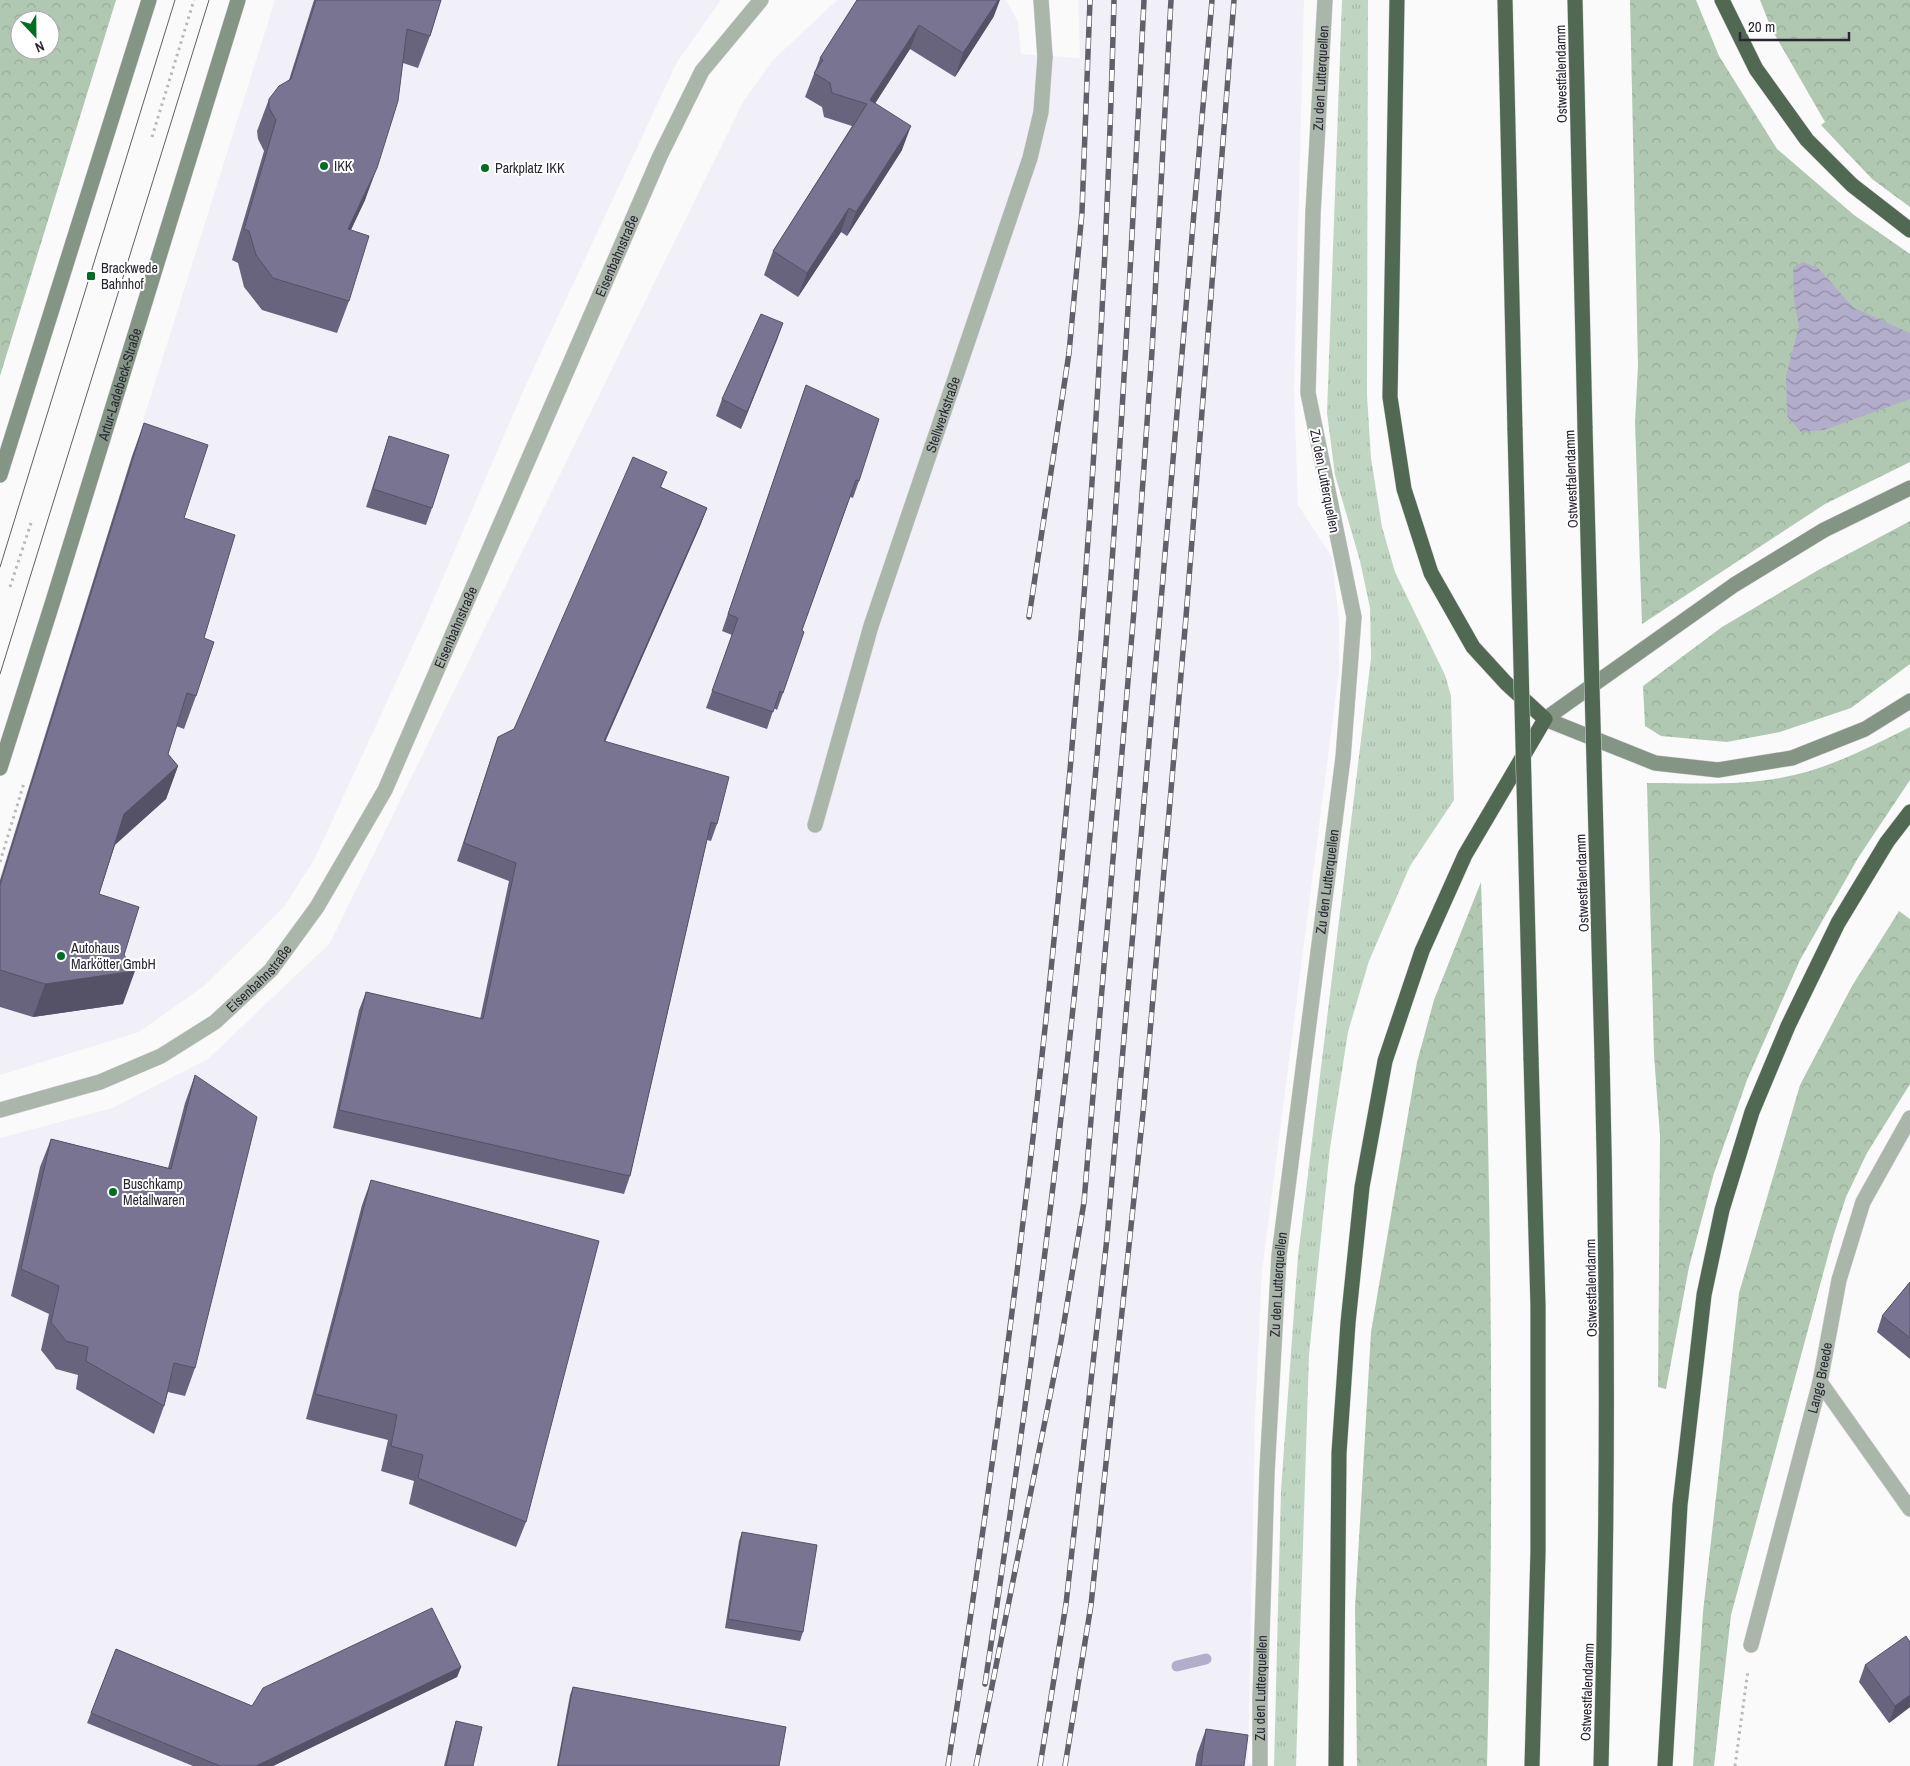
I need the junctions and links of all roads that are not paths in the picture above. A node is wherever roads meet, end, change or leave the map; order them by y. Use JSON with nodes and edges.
{"nodes":[{"id":1,"x":150,"y":0,"type":"edge"},
{"id":2,"x":238,"y":0,"type":"edge"},
{"id":3,"x":761,"y":0,"type":"edge"},
{"id":4,"x":1041,"y":0,"type":"edge"},
{"id":5,"x":1325,"y":0,"type":"edge"},
{"id":6,"x":1397,"y":0,"type":"edge"},
{"id":7,"x":1505,"y":0,"type":"edge"},
{"id":8,"x":1576,"y":0,"type":"edge"},
{"id":9,"x":1722,"y":0,"type":"edge"},
{"id":10,"x":1910,"y":230,"type":"edge"},
{"id":11,"x":0,"y":475,"type":"edge"},
{"id":12,"x":1910,"y":488,"type":"edge"},
{"id":13,"x":1910,"y":701,"type":"edge"},
{"id":14,"x":1545,"y":719,"type":"junction"},
{"id":15,"x":0,"y":768,"type":"edge"},
{"id":16,"x":1910,"y":812,"type":"edge"},
{"id":17,"x":815,"y":825,"type":"dead end"},
{"id":18,"x":0,"y":1110,"type":"edge"},
{"id":19,"x":1910,"y":1118,"type":"edge"},
{"id":20,"x":1820,"y":1382,"type":"junction"},
{"id":21,"x":1910,"y":1509,"type":"edge"},
{"id":22,"x":1751,"y":1645,"type":"road end"},
{"id":23,"x":1260,"y":1766,"type":"edge"},
{"id":24,"x":1336,"y":1766,"type":"edge"},
{"id":25,"x":1532,"y":1766,"type":"edge"},
{"id":26,"x":1601,"y":1766,"type":"edge"},
{"id":27,"x":1665,"y":1766,"type":"edge"}],
"edges":[{"from":1,"to":11,"type":"street"},
{"from":2,"to":15,"type":"street","name":"Artur-Ladebeck-Straße"},
{"from":3,"to":18,"type":"street","name":"Eisenbahnstraße"},
{"from":4,"to":17,"type":"street","name":"Stellwerkstraße"},
{"from":5,"to":23,"type":"street","name":"Zu den Lutterquellen"},
{"from":6,"to":14,"type":"highway"},
{"from":7,"to":25,"type":"highway","bridge":true},
{"from":8,"to":26,"type":"highway","name":"Ostwestfalendamm","bridge":true},
{"from":9,"to":10,"type":"highway"},
{"from":12,"to":14,"type":"street"},
{"from":13,"to":14,"type":"street"},
{"from":14,"to":24,"type":"highway"},
{"from":16,"to":27,"type":"highway"},
{"from":19,"to":20,"type":"street","name":"Lange Breede"},
{"from":20,"to":21,"type":"street"},
{"from":20,"to":22,"type":"street","name":"Lange Breede"}]}
